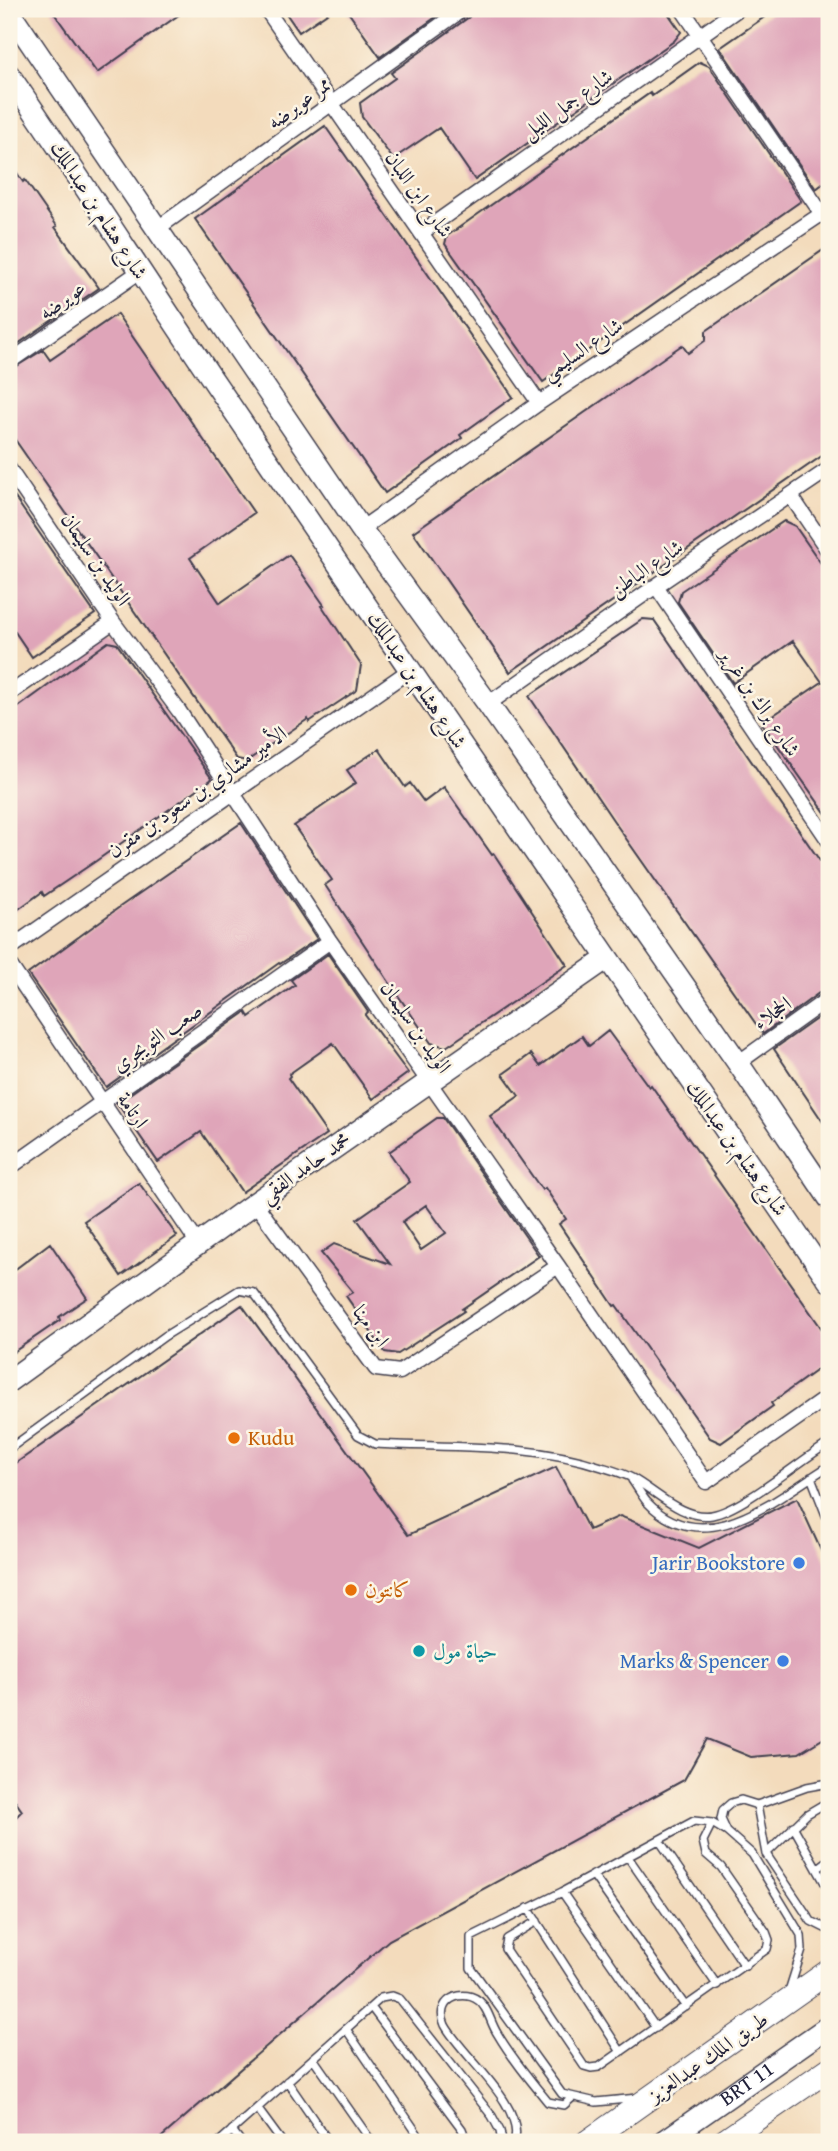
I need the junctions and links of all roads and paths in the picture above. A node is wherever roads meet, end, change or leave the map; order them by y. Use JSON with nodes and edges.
{"nodes":[{"id":1,"x":266,"y":9,"type":"edge"},
{"id":2,"x":463,"y":9,"type":"edge"},
{"id":3,"x":682,"y":9,"type":"edge"},
{"id":4,"x":738,"y":9,"type":"edge"},
{"id":5,"x":9,"y":11,"type":"edge"},
{"id":6,"x":701,"y":35,"type":"junction"},
{"id":7,"x":9,"y":75,"type":"edge"},
{"id":8,"x":331,"y":106,"type":"junction"},
{"id":9,"x":826,"y":211,"type":"edge"},
{"id":10,"x":158,"y":228,"type":"junction"},
{"id":11,"x":421,"y":233,"type":"junction"},
{"id":12,"x":139,"y":272,"type":"junction"},
{"id":13,"x":9,"y":362,"type":"edge"},
{"id":14,"x":538,"y":403,"type":"junction"},
{"id":15,"x":829,"y":469,"type":"edge"},
{"id":16,"x":11,"y":477,"type":"edge"},
{"id":17,"x":791,"y":496,"type":"junction"},
{"id":18,"x":361,"y":528,"type":"junction"},
{"id":19,"x":829,"y":552,"type":"edge"},
{"id":20,"x":656,"y":586,"type":"junction"},
{"id":21,"x":113,"y":622,"type":"junction"},
{"id":22,"x":410,"y":670,"type":"junction"},
{"id":23,"x":9,"y":694,"type":"edge"},
{"id":24,"x":488,"y":704,"type":"junction"},
{"id":25,"x":233,"y":792,"type":"junction"},
{"id":26,"x":829,"y":841,"type":"edge"},
{"id":27,"x":330,"y":941,"type":"junction"},
{"id":28,"x":9,"y":949,"type":"edge"},
{"id":29,"x":606,"y":959,"type":"junction"},
{"id":30,"x":9,"y":964,"type":"edge"},
{"id":31,"x":829,"y":998,"type":"edge"},
{"id":32,"x":738,"y":1063,"type":"junction"},
{"id":33,"x":428,"y":1080,"type":"junction"},
{"id":34,"x":102,"y":1101,"type":"junction"},
{"id":35,"x":9,"y":1168,"type":"edge"},
{"id":36,"x":829,"y":1198,"type":"edge"},
{"id":37,"x":255,"y":1203,"type":"junction"},
{"id":38,"x":199,"y":1245,"type":"junction"},
{"id":39,"x":558,"y":1266,"type":"junction"},
{"id":40,"x":829,"y":1281,"type":"edge"},
{"id":41,"x":9,"y":1381,"type":"edge"},
{"id":42,"x":829,"y":1396,"type":"edge"},
{"id":43,"x":829,"y":1443,"type":"edge"},
{"id":44,"x":9,"y":1450,"type":"edge"},
{"id":45,"x":829,"y":1466,"type":"edge"},
{"id":46,"x":630,"y":1476,"type":"junction"},
{"id":47,"x":811,"y":1477,"type":"junction"},
{"id":48,"x":829,"y":1523,"type":"edge"},
{"id":49,"x":829,"y":1783,"type":"edge"},
{"id":50,"x":829,"y":1801,"type":"edge"},
{"id":51,"x":757,"y":1805,"type":"junction"},
{"id":52,"x":712,"y":1824,"type":"junction"},
{"id":53,"x":793,"y":1826,"type":"junction"},
{"id":54,"x":727,"y":1832,"type":"junction"},
{"id":55,"x":659,"y":1840,"type":"junction"},
{"id":56,"x":766,"y":1854,"type":"junction"},
{"id":57,"x":628,"y":1857,"type":"junction"},
{"id":58,"x":829,"y":1860,"type":"edge"},
{"id":59,"x":817,"y":1869,"type":"junction"},
{"id":60,"x":593,"y":1875,"type":"junction"},
{"id":61,"x":829,"y":1890,"type":"edge"},
{"id":62,"x":562,"y":1892,"type":"junction"},
{"id":63,"x":528,"y":1908,"type":"junction"},
{"id":64,"x":537,"y":1921,"type":"junction"},
{"id":65,"x":829,"y":1930,"type":"edge"},
{"id":66,"x":745,"y":1966,"type":"junction"},
{"id":67,"x":829,"y":1970,"type":"edge"},
{"id":68,"x":717,"y":1985,"type":"junction"},
{"id":69,"x":786,"y":2002,"type":"junction"},
{"id":70,"x":371,"y":2007,"type":"junction"},
{"id":71,"x":685,"y":2007,"type":"junction"},
{"id":72,"x":829,"y":2026,"type":"edge"},
{"id":73,"x":656,"y":2028,"type":"junction"},
{"id":74,"x":346,"y":2029,"type":"junction"},
{"id":75,"x":621,"y":2052,"type":"junction"},
{"id":76,"x":313,"y":2058,"type":"junction"},
{"id":77,"x":829,"y":2069,"type":"edge"},
{"id":78,"x":288,"y":2081,"type":"junction"},
{"id":79,"x":653,"y":2096,"type":"junction"},
{"id":80,"x":573,"y":2097,"type":"junction"},
{"id":81,"x":257,"y":2108,"type":"junction"},
{"id":82,"x":232,"y":2130,"type":"junction"},
{"id":83,"x":219,"y":2142,"type":"edge"},
{"id":84,"x":241,"y":2142,"type":"edge"},
{"id":85,"x":282,"y":2142,"type":"edge"},
{"id":86,"x":329,"y":2142,"type":"edge"},
{"id":87,"x":372,"y":2142,"type":"edge"},
{"id":88,"x":423,"y":2142,"type":"edge"},
{"id":89,"x":467,"y":2142,"type":"edge"},
{"id":90,"x":502,"y":2142,"type":"edge"},
{"id":91,"x":514,"y":2142,"type":"edge"},
{"id":92,"x":587,"y":2142,"type":"edge"},
{"id":93,"x":663,"y":2142,"type":"edge"},
{"id":94,"x":723,"y":2142,"type":"edge"}],
"edges":[{"from":1,"to":8,"type":"street","name":"شارع ابن اللبان"},
{"from":2,"to":8,"type":"street","name":"ممر عويرضه"},
{"from":3,"to":6,"type":"street"},
{"from":4,"to":6,"type":"street","name":"شارع جمل الليل"},
{"from":5,"to":10,"type":"street","name":"شارع هشام بن عبدالملك"},
{"from":6,"to":9,"type":"street"},
{"from":6,"to":11,"type":"street","name":"شارع جمل الليل"},
{"from":7,"to":12,"type":"street","name":"شارع هشام بن عبدالملك"},
{"from":8,"to":10,"type":"street","name":"ممر عويرضه"},
{"from":8,"to":11,"type":"street","name":"شارع ابن اللبان"},
{"from":9,"to":14,"type":"street","name":"شارع السليمي"},
{"from":10,"to":18,"type":"street","name":"شارع هشام بن عبدالملك"},
{"from":11,"to":14,"type":"street","name":"شارع ابن اللبان"},
{"from":12,"to":13,"type":"street","name":"عويرضه"},
{"from":12,"to":22,"type":"street","name":"شارع هشام بن عبدالملك"},
{"from":14,"to":18,"type":"street","name":"شارع السليمي"},
{"from":15,"to":17,"type":"street","name":"شارع الباطن"},
{"from":16,"to":21,"type":"street","name":"الوليد بن سليمان"},
{"from":17,"to":19,"type":"street"},
{"from":17,"to":20,"type":"street","name":"شارع الباطن"},
{"from":18,"to":24,"type":"street","name":"شارع هشام بن عبدالملك"},
{"from":20,"to":24,"type":"street","name":"شارع الباطن"},
{"from":20,"to":26,"type":"street","name":"شارع براك بن غرير"},
{"from":21,"to":23,"type":"street"},
{"from":21,"to":25,"type":"street","name":"الوليد بن سليمان"},
{"from":22,"to":25,"type":"street","name":"الأمير مشاري بن سعود بن مقرن"},
{"from":22,"to":29,"type":"street","name":"شارع هشام بن عبدالملك"},
{"from":24,"to":32,"type":"street","name":"شارع هشام بن عبدالملك"},
{"from":25,"to":27,"type":"street","name":"الوليد بن سليمان"},
{"from":25,"to":28,"type":"street","name":"الأمير مشاري بن سعود بن مقرن"},
{"from":27,"to":33,"type":"street","name":"الوليد بن سليمان"},
{"from":27,"to":34,"type":"street","name":"صعب التويجري"},
{"from":29,"to":33,"type":"street","name":"محمد حامد الفقي"},
{"from":29,"to":40,"type":"street","name":"شارع هشام بن عبدالملك"},
{"from":30,"to":34,"type":"street","name":"ارتامة"},
{"from":31,"to":32,"type":"street","name":"الحجلاء"},
{"from":32,"to":36,"type":"street","name":"شارع هشام بن عبدالملك"},
{"from":33,"to":37,"type":"street","name":"محمد حامد الفقي"},
{"from":33,"to":39,"type":"street","name":"الوليد بن سليمان"},
{"from":34,"to":35,"type":"street","name":"صعب التويجري"},
{"from":34,"to":38,"type":"street","name":"ارتامة"},
{"from":37,"to":38,"type":"street","name":"محمد حامد الفقي"},
{"from":37,"to":39,"type":"street","name":"ابن مهنا"},
{"from":38,"to":41,"type":"street","name":"محمد حامد الفقي"},
{"from":39,"to":42,"type":"street","name":"الوليد بن سليمان"},
{"from":43,"to":46,"type":"lane"},
{"from":44,"to":46,"type":"lane"},
{"from":45,"to":47,"type":"lane"},
{"from":46,"to":47,"type":"lane"},
{"from":47,"to":48,"type":"lane"},
{"from":49,"to":51,"type":"lane"},
{"from":50,"to":53,"type":"lane"},
{"from":51,"to":54,"type":"lane"},
{"from":51,"to":56,"type":"lane"},
{"from":52,"to":54,"type":"lane"},
{"from":52,"to":55,"type":"lane"},
{"from":52,"to":66,"type":"lane"},
{"from":53,"to":56,"type":"lane"},
{"from":53,"to":59,"type":"lane"},
{"from":54,"to":69,"type":"lane"},
{"from":55,"to":57,"type":"lane"},
{"from":55,"to":66,"type":"lane"},
{"from":56,"to":65,"type":"lane"},
{"from":57,"to":60,"type":"lane"},
{"from":57,"to":68,"type":"lane"},
{"from":58,"to":59,"type":"lane"},
{"from":59,"to":61,"type":"lane"},
{"from":60,"to":62,"type":"lane"},
{"from":60,"to":71,"type":"lane"},
{"from":62,"to":63,"type":"lane"},
{"from":62,"to":73,"type":"lane"},
{"from":63,"to":64,"type":"lane"},
{"from":63,"to":80,"type":"lane"},
{"from":64,"to":75,"type":"lane"},
{"from":64,"to":75,"type":"lane"},
{"from":66,"to":68,"type":"lane"},
{"from":67,"to":69,"type":"main road","name":"طريق الملك عبدالعزيز"},
{"from":68,"to":71,"type":"lane"},
{"from":69,"to":79,"type":"main road","name":"طريق الملك عبدالعزيز"},
{"from":70,"to":74,"type":"lane"},
{"from":70,"to":89,"type":"lane"},
{"from":70,"to":90,"type":"lane"},
{"from":71,"to":73,"type":"lane"},
{"from":72,"to":93,"type":"street","name":"BRT 11"},
{"from":73,"to":75,"type":"lane"},
{"from":74,"to":76,"type":"lane"},
{"from":74,"to":88,"type":"lane"},
{"from":76,"to":78,"type":"lane"},
{"from":76,"to":87,"type":"lane"},
{"from":77,"to":94,"type":"main road"},
{"from":78,"to":81,"type":"lane"},
{"from":78,"to":86,"type":"lane"},
{"from":79,"to":80,"type":"lane"},
{"from":79,"to":92,"type":"main road","name":"طريق الملك عبدالعزيز"},
{"from":80,"to":91,"type":"lane"},
{"from":81,"to":82,"type":"lane"},
{"from":81,"to":85,"type":"lane"},
{"from":82,"to":83,"type":"lane"},
{"from":82,"to":84,"type":"lane"}]}
